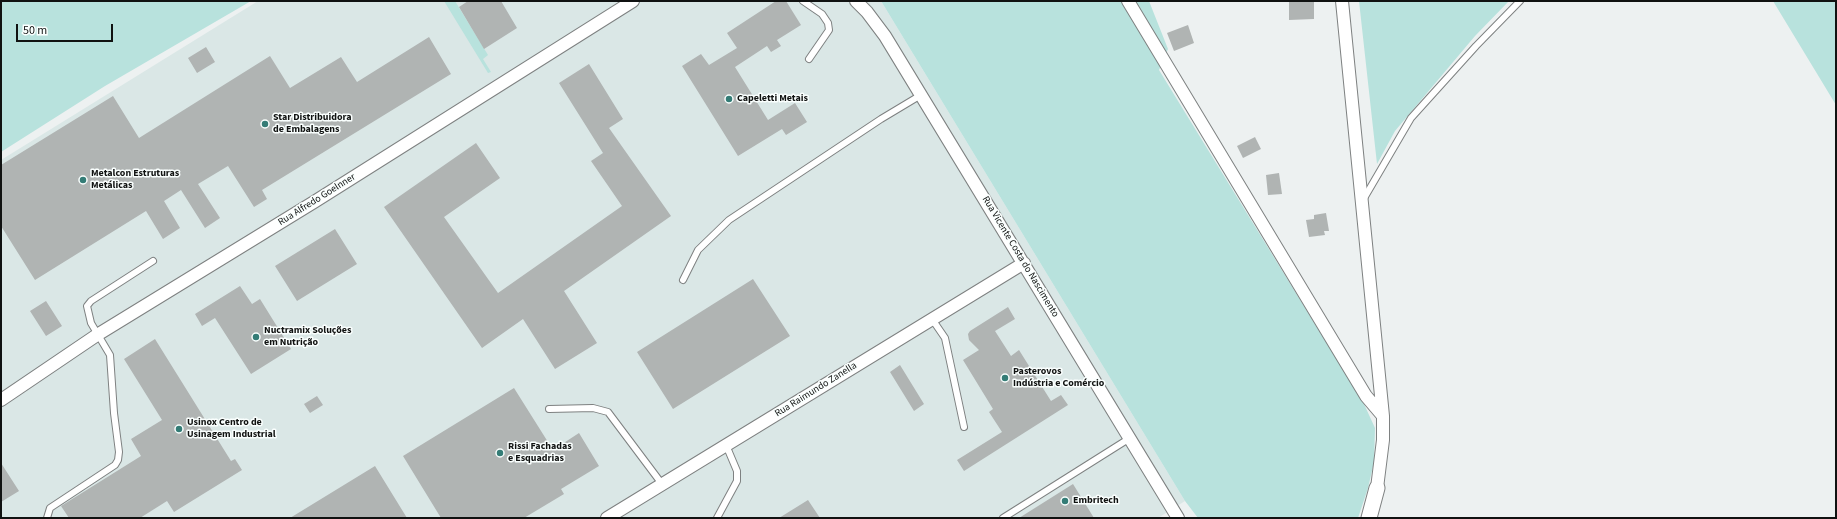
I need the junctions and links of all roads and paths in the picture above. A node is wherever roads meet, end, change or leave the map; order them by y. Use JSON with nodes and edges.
{"nodes":[{"id":1,"x":633,"y":1,"type":"edge"},
{"id":2,"x":803,"y":1,"type":"edge"},
{"id":3,"x":856,"y":1,"type":"edge"},
{"id":4,"x":1342,"y":1,"type":"edge"},
{"id":5,"x":1520,"y":1,"type":"edge"},
{"id":6,"x":1133,"y":3,"type":"edge"},
{"id":7,"x":809,"y":59,"type":"dead end"},
{"id":8,"x":921,"y":95,"type":"junction"},
{"id":9,"x":1362,"y":201,"type":"junction"},
{"id":10,"x":153,"y":261,"type":"dead end"},
{"id":11,"x":1024,"y":263,"type":"junction"},
{"id":12,"x":683,"y":280,"type":"dead end"},
{"id":13,"x":932,"y":319,"type":"junction"},
{"id":14,"x":97,"y":335,"type":"junction"},
{"id":15,"x":1,"y":400,"type":"edge"},
{"id":16,"x":549,"y":409,"type":"dead end"},
{"id":17,"x":1383,"y":416,"type":"junction"},
{"id":18,"x":964,"y":427,"type":"dead end"},
{"id":19,"x":1130,"y":438,"type":"junction"},
{"id":20,"x":726,"y":445,"type":"junction"},
{"id":21,"x":662,"y":484,"type":"junction"},
{"id":22,"x":1376,"y":488,"type":"joint"},
{"id":23,"x":47,"y":518,"type":"edge"},
{"id":24,"x":608,"y":518,"type":"edge"},
{"id":25,"x":717,"y":518,"type":"edge"},
{"id":26,"x":1003,"y":518,"type":"edge"},
{"id":27,"x":1178,"y":518,"type":"edge"},
{"id":28,"x":1369,"y":518,"type":"edge"}],
"edges":[{"from":1,"to":14,"type":"street","name":"Rua Alfredo Goelnner"},
{"from":2,"to":7,"type":"lane"},
{"from":3,"to":8,"type":"street","name":"Rua Vicente Costa do Nascimento"},
{"from":4,"to":9,"type":"street"},
{"from":5,"to":9,"type":"lane"},
{"from":6,"to":17,"type":"street"},
{"from":8,"to":11,"type":"street","name":"Rua Vicente Costa do Nascimento"},
{"from":8,"to":12,"type":"lane"},
{"from":9,"to":17,"type":"street"},
{"from":10,"to":14,"type":"lane"},
{"from":11,"to":13,"type":"street","name":"Rua Raimundo Zanella"},
{"from":11,"to":19,"type":"street","name":"Rua Vicente Costa do Nascimento"},
{"from":13,"to":18,"type":"lane"},
{"from":13,"to":20,"type":"street","name":"Rua Raimundo Zanella"},
{"from":14,"to":15,"type":"street","name":"Rua Alfredo Goelnner"},
{"from":14,"to":23,"type":"lane"},
{"from":16,"to":21,"type":"lane"},
{"from":17,"to":22,"type":"street"},
{"from":19,"to":26,"type":"lane"},
{"from":19,"to":27,"type":"street","name":"Rua Vicente Costa do Nascimento"},
{"from":20,"to":21,"type":"street","name":"Rua Raimundo Zanella"},
{"from":20,"to":25,"type":"lane"},
{"from":21,"to":24,"type":"street","name":"Rua Raimundo Zanella"},
{"from":22,"to":28,"type":"street"}]}
